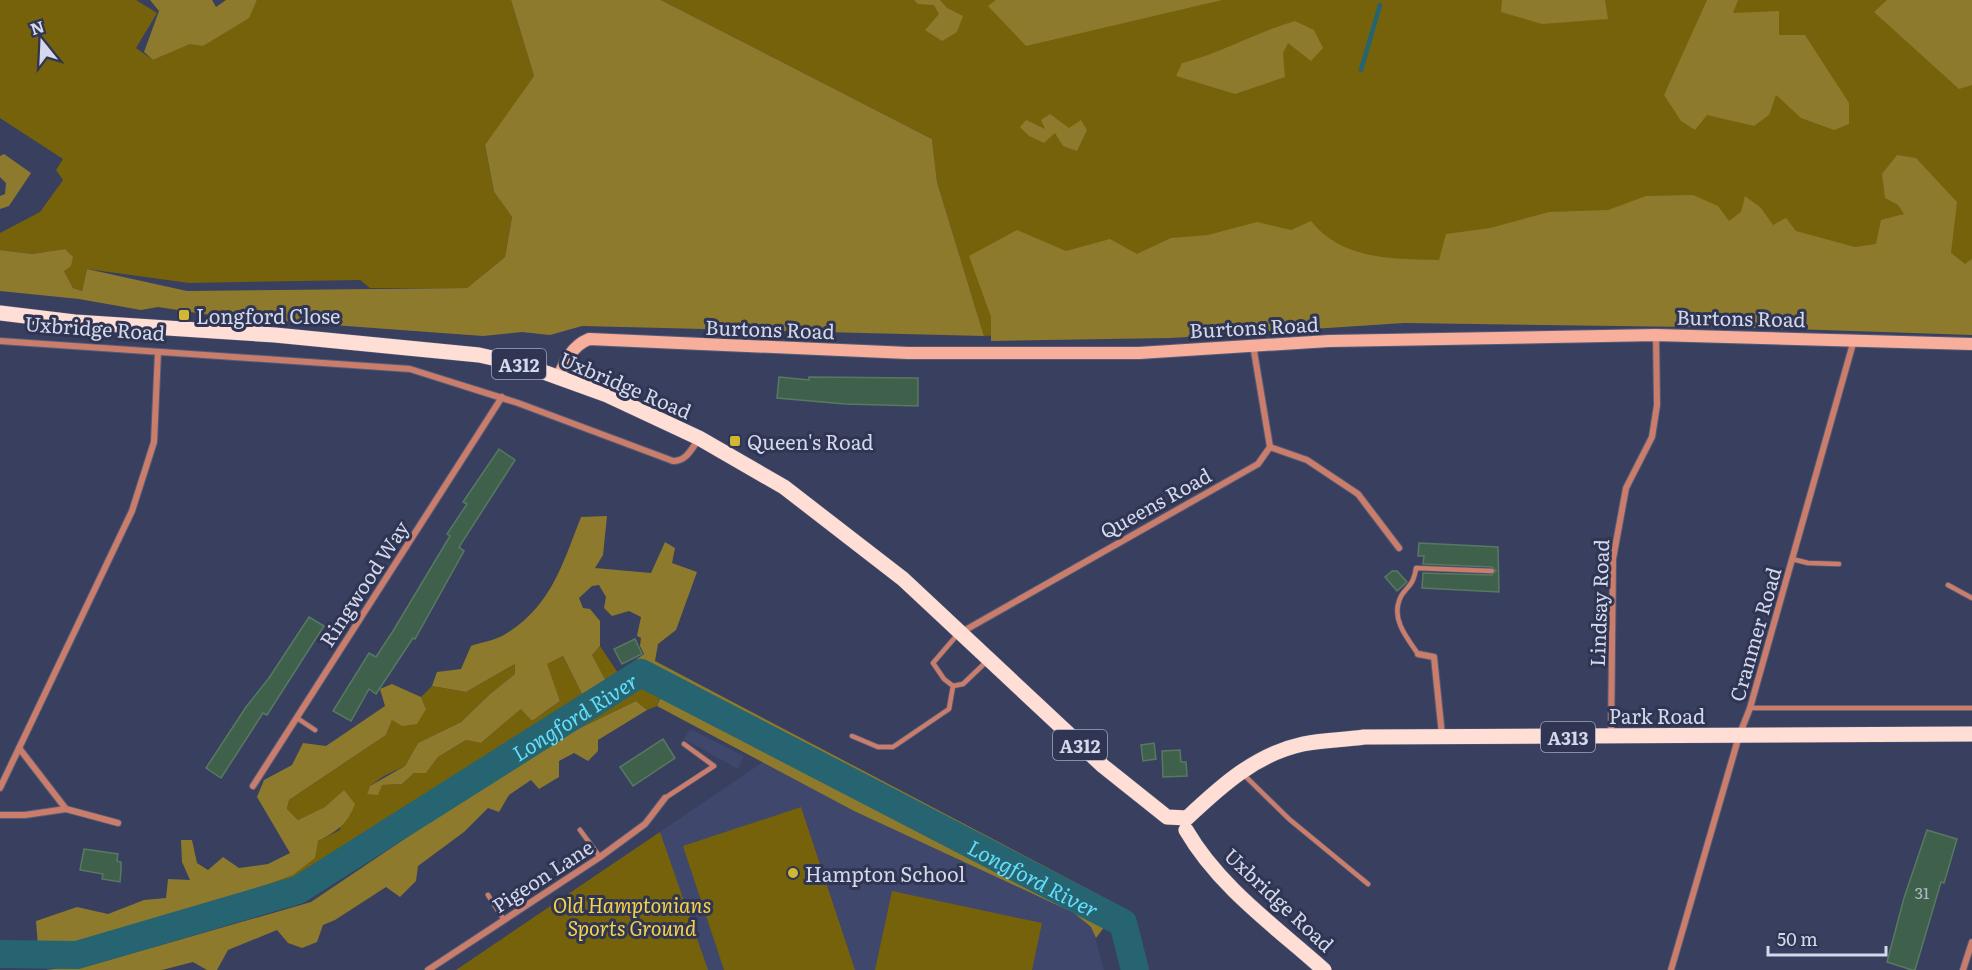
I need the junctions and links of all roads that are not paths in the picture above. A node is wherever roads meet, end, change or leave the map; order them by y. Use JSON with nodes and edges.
{"nodes":[{"id":1,"x":0,"y":313,"type":"edge"},
{"id":2,"x":1656,"y":335,"type":"junction"},
{"id":3,"x":1854,"y":339,"type":"junction"},
{"id":4,"x":0,"y":341,"type":"edge"},
{"id":5,"x":1253,"y":344,"type":"junction"},
{"id":6,"x":1972,"y":344,"type":"edge"},
{"id":7,"x":158,"y":352,"type":"junction"},
{"id":8,"x":559,"y":376,"type":"junction"},
{"id":9,"x":502,"y":397,"type":"junction"},
{"id":10,"x":699,"y":438,"type":"junction"},
{"id":11,"x":1270,"y":447,"type":"junction"},
{"id":12,"x":1399,"y":548,"type":"dead end"},
{"id":13,"x":1792,"y":559,"type":"junction"},
{"id":14,"x":1839,"y":564,"type":"dead end"},
{"id":15,"x":1492,"y":571,"type":"dead end"},
{"id":16,"x":1948,"y":585,"type":"dead end"},
{"id":17,"x":1972,"y":598,"type":"edge"},
{"id":18,"x":960,"y":633,"type":"junction"},
{"id":19,"x":1418,"y":654,"type":"joint"},
{"id":20,"x":988,"y":660,"type":"junction"},
{"id":21,"x":953,"y":686,"type":"junction"},
{"id":22,"x":1750,"y":708,"type":"junction"},
{"id":23,"x":1972,"y":708,"type":"edge"},
{"id":24,"x":297,"y":718,"type":"junction"},
{"id":25,"x":315,"y":730,"type":"dead end"},
{"id":26,"x":1972,"y":734,"type":"edge"},
{"id":27,"x":1442,"y":735,"type":"junction"},
{"id":28,"x":852,"y":736,"type":"dead end"},
{"id":29,"x":1738,"y":736,"type":"junction"},
{"id":30,"x":1611,"y":737,"type":"junction"},
{"id":31,"x":684,"y":744,"type":"dead end"},
{"id":32,"x":19,"y":747,"type":"junction"},
{"id":33,"x":1241,"y":772,"type":"junction"},
{"id":34,"x":253,"y":786,"type":"dead end"},
{"id":35,"x":0,"y":788,"type":"edge"},
{"id":36,"x":665,"y":798,"type":"joint"},
{"id":37,"x":66,"y":809,"type":"junction"},
{"id":38,"x":0,"y":815,"type":"edge"},
{"id":39,"x":1184,"y":822,"type":"junction"},
{"id":40,"x":118,"y":823,"type":"dead end"},
{"id":41,"x":580,"y":830,"type":"dead end"},
{"id":42,"x":600,"y":857,"type":"junction"},
{"id":43,"x":1368,"y":884,"type":"dead end"},
{"id":44,"x":488,"y":895,"type":"dead end"},
{"id":45,"x":504,"y":920,"type":"junction"},
{"id":46,"x":1972,"y":942,"type":"edge"},
{"id":47,"x":428,"y":970,"type":"edge"},
{"id":48,"x":1324,"y":970,"type":"edge"},
{"id":49,"x":1671,"y":970,"type":"edge"},
{"id":50,"x":1963,"y":970,"type":"edge"}],
"edges":[{"from":1,"to":8,"type":"main road","name":"Uxbridge Road","number":"A312"},
{"from":2,"to":3,"type":"street","name":"Burtons Road"},
{"from":2,"to":5,"type":"street","name":"Burtons Road"},
{"from":2,"to":30,"type":"street","name":"Lindsay Road"},
{"from":3,"to":6,"type":"street","name":"Burtons Road"},
{"from":3,"to":13,"type":"street","name":"Cranmer Road"},
{"from":4,"to":7,"type":"street","name":"Uxbridge Road"},
{"from":5,"to":8,"type":"street","name":"Burtons Road"},
{"from":5,"to":11,"type":"street"},
{"from":7,"to":9,"type":"street","name":"Uxbridge Road"},
{"from":7,"to":32,"type":"street"},
{"from":8,"to":10,"type":"main road","name":"Uxbridge Road","number":"A312"},
{"from":9,"to":10,"type":"street","name":"Uxbridge Road"},
{"from":9,"to":24,"type":"street","name":"Ringwood Way"},
{"from":10,"to":18,"type":"main road","name":"Uxbridge Road","number":"A312"},
{"from":11,"to":12,"type":"street"},
{"from":11,"to":18,"type":"street","name":"Queens Road"},
{"from":13,"to":14,"type":"lane"},
{"from":13,"to":22,"type":"street","name":"Cranmer Road"},
{"from":15,"to":19,"type":"lane"},
{"from":16,"to":17,"type":"lane"},
{"from":18,"to":20,"type":"main road","name":"Uxbridge Road","number":"A312"},
{"from":18,"to":21,"type":"lane"},
{"from":19,"to":27,"type":"street"},
{"from":20,"to":21,"type":"lane"},
{"from":20,"to":39,"type":"main road","name":"Uxbridge Road","number":"A312"},
{"from":21,"to":28,"type":"lane"},
{"from":22,"to":23,"type":"lane"},
{"from":22,"to":29,"type":"street","name":"Cranmer Road"},
{"from":24,"to":25,"type":"lane"},
{"from":24,"to":34,"type":"street","name":"Ringwood Way"},
{"from":26,"to":29,"type":"main road","name":"Park Road","number":"A313"},
{"from":27,"to":30,"type":"main road","name":"Park Road","number":"A313"},
{"from":27,"to":33,"type":"main road","name":"Park Road","number":"A313"},
{"from":29,"to":30,"type":"main road","name":"Park Road","number":"A313"},
{"from":29,"to":49,"type":"street","name":"Cranmer Road"},
{"from":31,"to":36,"type":"lane"},
{"from":32,"to":35,"type":"street"},
{"from":32,"to":37,"type":"street"},
{"from":33,"to":39,"type":"main road","name":"Park Road","number":"A313"},
{"from":33,"to":43,"type":"lane"},
{"from":36,"to":42,"type":"street","name":"Pigeon Lane"},
{"from":37,"to":38,"type":"street"},
{"from":37,"to":40,"type":"street"},
{"from":39,"to":48,"type":"main road","name":"Uxbridge Road","number":"A312"},
{"from":41,"to":42,"type":"lane"},
{"from":42,"to":45,"type":"street","name":"Pigeon Lane"},
{"from":44,"to":45,"type":"lane"},
{"from":45,"to":47,"type":"street","name":"Pigeon Lane"},
{"from":46,"to":50,"type":"street"}]}
